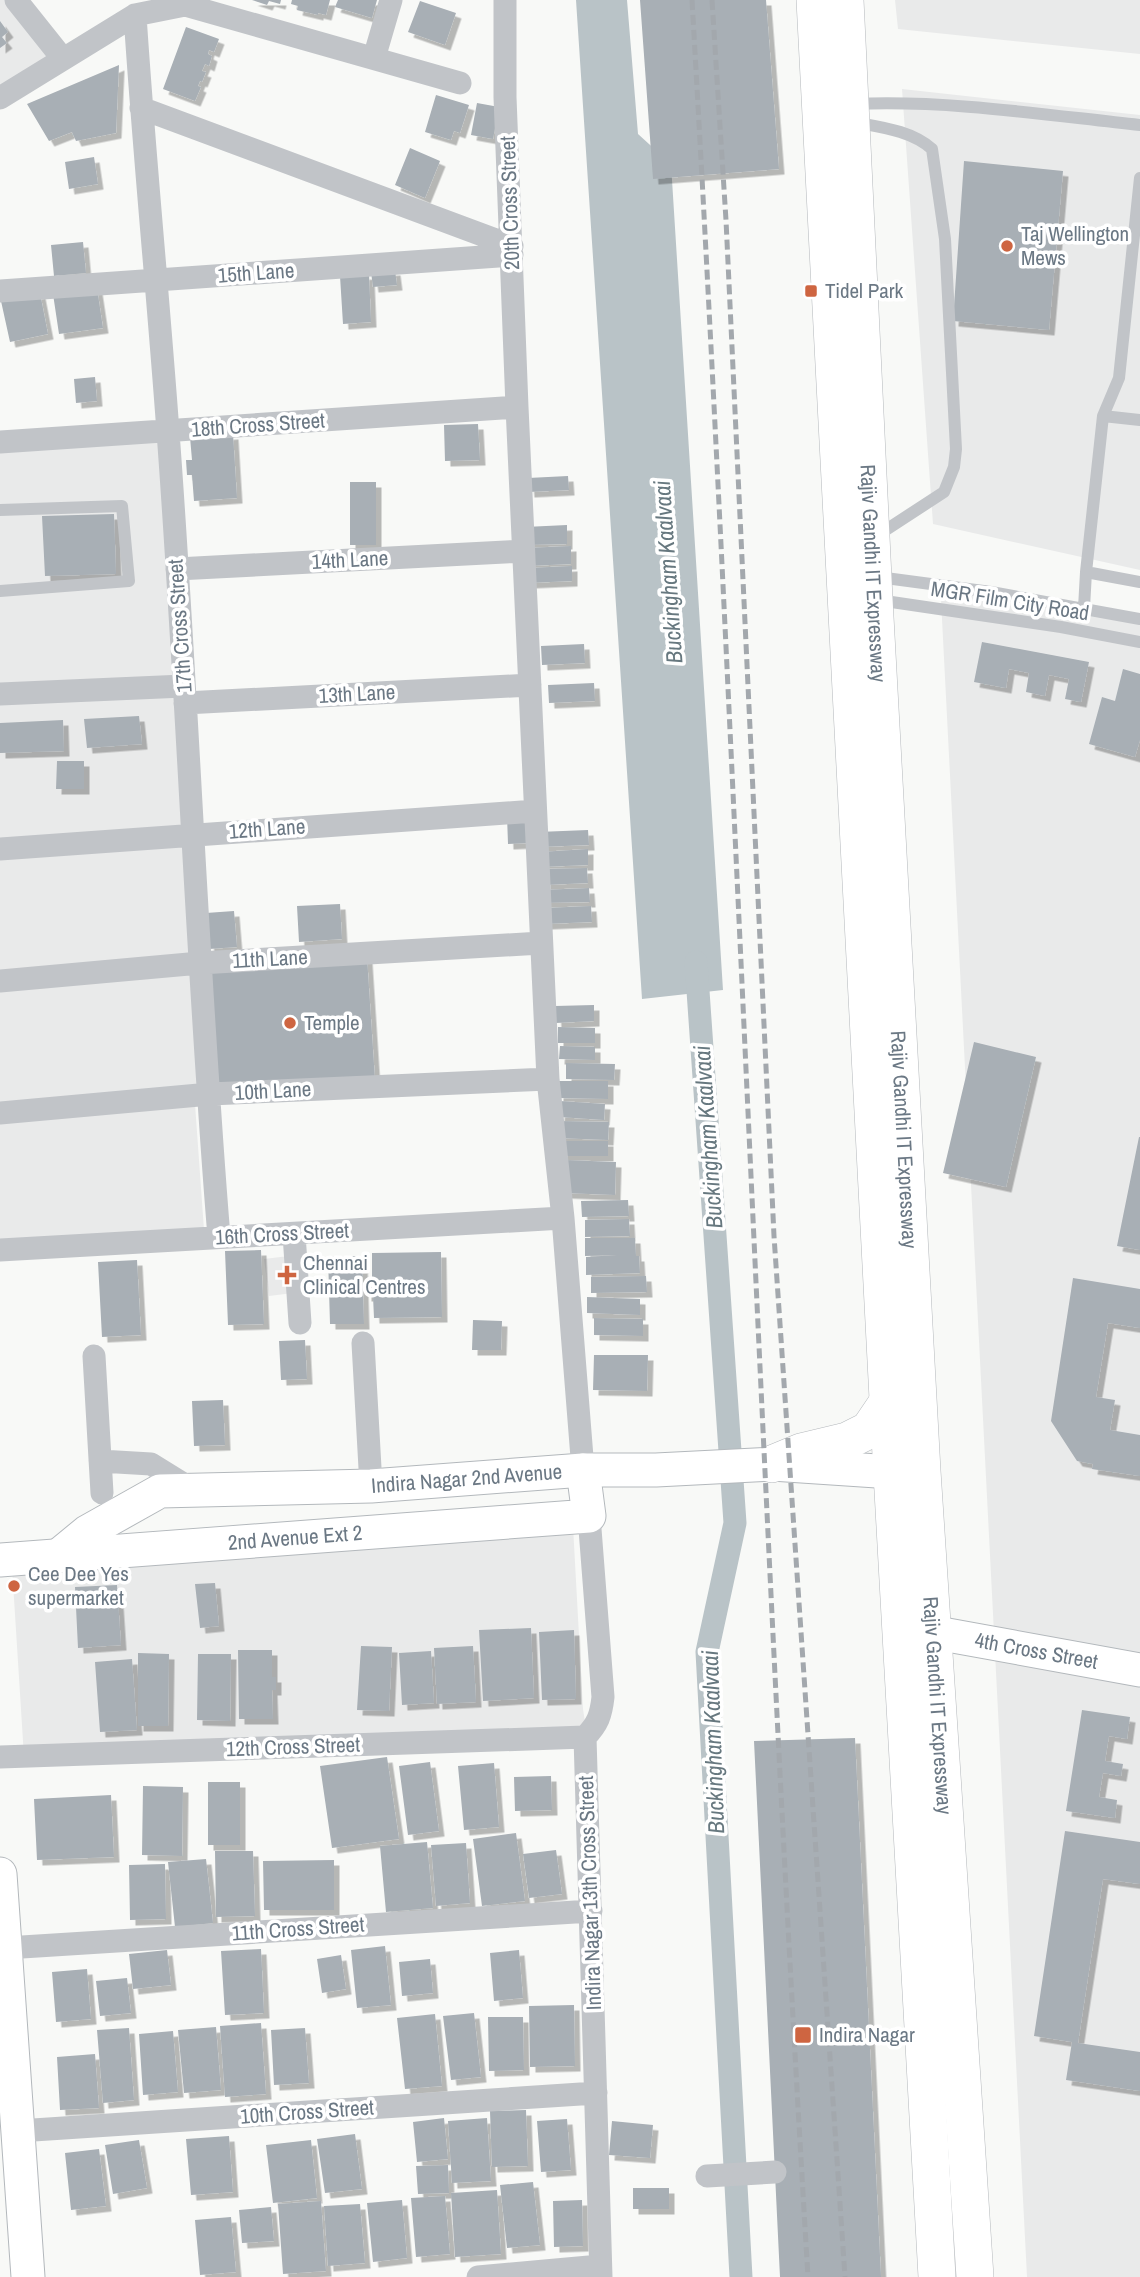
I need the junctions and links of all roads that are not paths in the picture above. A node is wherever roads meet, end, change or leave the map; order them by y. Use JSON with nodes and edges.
{"nodes":[{"id":1,"x":16,"y":0,"type":"edge"},
{"id":2,"x":391,"y":0,"type":"edge"},
{"id":3,"x":505,"y":0,"type":"edge"},
{"id":4,"x":815,"y":0,"type":"edge"},
{"id":5,"x":845,"y":0,"type":"edge"},
{"id":6,"x":135,"y":15,"type":"junction"},
{"id":7,"x":374,"y":58,"type":"junction"},
{"id":8,"x":63,"y":60,"type":"junction"},
{"id":9,"x":460,"y":83,"type":"dead end"},
{"id":10,"x":0,"y":98,"type":"edge"},
{"id":11,"x":141,"y":108,"type":"junction"},
{"id":12,"x":850,"y":113,"type":"junction"},
{"id":13,"x":1140,"y":125,"type":"edge"},
{"id":14,"x":1140,"y":178,"type":"edge"},
{"id":15,"x":512,"y":251,"type":"junction"},
{"id":16,"x":155,"y":280,"type":"junction"},
{"id":17,"x":0,"y":291,"type":"edge"},
{"id":18,"x":517,"y":407,"type":"junction"},
{"id":19,"x":1103,"y":416,"type":"junction"},
{"id":20,"x":1140,"y":420,"type":"edge"},
{"id":21,"x":168,"y":432,"type":"junction"},
{"id":22,"x":0,"y":442,"type":"edge"},
{"id":23,"x":0,"y":510,"type":"edge"},
{"id":24,"x":872,"y":539,"type":"junction"},
{"id":25,"x":523,"y":551,"type":"junction"},
{"id":26,"x":177,"y":569,"type":"junction"},
{"id":27,"x":1086,"y":572,"type":"junction"},
{"id":28,"x":1140,"y":582,"type":"edge"},
{"id":29,"x":874,"y":588,"type":"junction"},
{"id":30,"x":0,"y":591,"type":"edge"},
{"id":31,"x":1084,"y":608,"type":"junction"},
{"id":32,"x":1140,"y":619,"type":"edge"},
{"id":33,"x":1140,"y":642,"type":"edge"},
{"id":34,"x":530,"y":685,"type":"junction"},
{"id":35,"x":0,"y":694,"type":"edge"},
{"id":36,"x":185,"y":694,"type":"junction"},
{"id":37,"x":535,"y":811,"type":"junction"},
{"id":38,"x":194,"y":834,"type":"junction"},
{"id":39,"x":0,"y":849,"type":"edge"},
{"id":40,"x":541,"y":943,"type":"junction"},
{"id":41,"x":200,"y":963,"type":"junction"},
{"id":42,"x":0,"y":981,"type":"edge"},
{"id":43,"x":548,"y":1079,"type":"junction"},
{"id":44,"x":208,"y":1094,"type":"junction"},
{"id":45,"x":0,"y":1113,"type":"edge"},
{"id":46,"x":563,"y":1219,"type":"junction"},
{"id":47,"x":294,"y":1234,"type":"junction"},
{"id":48,"x":219,"y":1237,"type":"junction"},
{"id":49,"x":0,"y":1250,"type":"edge"},
{"id":50,"x":300,"y":1323,"type":"dead end"},
{"id":51,"x":363,"y":1343,"type":"dead end"},
{"id":52,"x":94,"y":1356,"type":"dead end"},
{"id":53,"x":888,"y":1402,"type":"junction"},
{"id":54,"x":100,"y":1461,"type":"junction"},
{"id":55,"x":772,"y":1464,"type":"junction"},
{"id":56,"x":583,"y":1470,"type":"junction"},
{"id":57,"x":907,"y":1471,"type":"junction"},
{"id":58,"x":371,"y":1486,"type":"junction"},
{"id":59,"x":194,"y":1490,"type":"junction"},
{"id":60,"x":102,"y":1493,"type":"dead end"},
{"id":61,"x":589,"y":1516,"type":"junction"},
{"id":62,"x":58,"y":1555,"type":"junction"},
{"id":63,"x":0,"y":1560,"type":"edge"},
{"id":64,"x":931,"y":1632,"type":"junction"},
{"id":65,"x":1140,"y":1670,"type":"edge"},
{"id":66,"x":585,"y":1737,"type":"junction"},
{"id":67,"x":0,"y":1757,"type":"edge"},
{"id":68,"x":0,"y":1874,"type":"edge"},
{"id":69,"x":591,"y":1911,"type":"junction"},
{"id":70,"x":6,"y":1948,"type":"junction"},
{"id":71,"x":596,"y":2093,"type":"junction"},
{"id":72,"x":18,"y":2131,"type":"junction"},
{"id":73,"x":775,"y":2172,"type":"dead end"},
{"id":74,"x":707,"y":2176,"type":"dead end"},
{"id":75,"x":601,"y":2272,"type":"edge"},
{"id":76,"x":28,"y":2277,"type":"edge"},
{"id":77,"x":478,"y":2277,"type":"edge"},
{"id":78,"x":937,"y":2277,"type":"edge"},
{"id":79,"x":975,"y":2277,"type":"edge"}],
"edges":[{"from":1,"to":8,"type":"street"},
{"from":2,"to":7,"type":"street"},
{"from":3,"to":15,"type":"street","name":"20th Cross Street"},
{"from":4,"to":53,"type":"main road","name":"Rajiv Gandhi IT Expressway"},
{"from":5,"to":12,"type":"main road","name":"Rajiv Gandhi IT Expressway"},
{"from":6,"to":7,"type":"street"},
{"from":6,"to":8,"type":"street"},
{"from":6,"to":11,"type":"street","name":"17th Cross Street"},
{"from":7,"to":9,"type":"street"},
{"from":8,"to":10,"type":"street"},
{"from":11,"to":15,"type":"street"},
{"from":11,"to":16,"type":"street","name":"17th Cross Street"},
{"from":12,"to":13,"type":"lane"},
{"from":12,"to":24,"type":"main road","name":"Rajiv Gandhi IT Expressway"},
{"from":12,"to":24,"type":"lane"},
{"from":14,"to":19,"type":"lane"},
{"from":15,"to":16,"type":"street","name":"15th Lane"},
{"from":15,"to":18,"type":"street","name":"20th Cross Street"},
{"from":16,"to":17,"type":"street","name":"15th Lane"},
{"from":16,"to":21,"type":"street","name":"17th Cross Street"},
{"from":18,"to":21,"type":"street","name":"18th Cross Street"},
{"from":18,"to":25,"type":"street","name":"20th Cross Street"},
{"from":19,"to":20,"type":"lane"},
{"from":19,"to":27,"type":"lane"},
{"from":21,"to":22,"type":"street","name":"18th Cross Street"},
{"from":21,"to":26,"type":"street","name":"17th Cross Street"},
{"from":23,"to":30,"type":"lane"},
{"from":24,"to":29,"type":"main road","name":"Rajiv Gandhi IT Expressway"},
{"from":25,"to":26,"type":"street","name":"14th Lane"},
{"from":25,"to":34,"type":"street","name":"20th Cross Street"},
{"from":26,"to":36,"type":"street","name":"17th Cross Street"},
{"from":27,"to":28,"type":"lane"},
{"from":27,"to":31,"type":"lane"},
{"from":29,"to":31,"type":"lane"},
{"from":29,"to":33,"type":"lane","name":"MGR Film City Road"},
{"from":29,"to":57,"type":"main road","name":"Rajiv Gandhi IT Expressway"},
{"from":31,"to":32,"type":"lane"},
{"from":34,"to":36,"type":"street","name":"13th Lane"},
{"from":34,"to":37,"type":"street","name":"20th Cross Street"},
{"from":35,"to":36,"type":"street","name":"13th Lane"},
{"from":36,"to":38,"type":"street","name":"17th Cross Street"},
{"from":37,"to":38,"type":"street","name":"12th Lane"},
{"from":37,"to":40,"type":"street","name":"20th Cross Street"},
{"from":38,"to":39,"type":"street","name":"12th Lane"},
{"from":38,"to":41,"type":"street","name":"17th Cross Street"},
{"from":40,"to":41,"type":"street","name":"11th Lane"},
{"from":40,"to":43,"type":"street","name":"20th Cross Street"},
{"from":41,"to":42,"type":"street","name":"11th Lane"},
{"from":41,"to":44,"type":"street","name":"17th Cross Street"},
{"from":43,"to":44,"type":"street","name":"10th Lane"},
{"from":43,"to":46,"type":"street","name":"20th Cross Street"},
{"from":44,"to":45,"type":"street","name":"10th Lane"},
{"from":44,"to":48,"type":"street","name":"17th Cross Street"},
{"from":46,"to":47,"type":"street","name":"16th Cross Street"},
{"from":46,"to":56,"type":"street","name":"20th Cross Street"},
{"from":47,"to":48,"type":"street","name":"16th Cross Street"},
{"from":47,"to":50,"type":"street"},
{"from":48,"to":49,"type":"street","name":"16th Cross Street"},
{"from":51,"to":58,"type":"street"},
{"from":52,"to":54,"type":"street"},
{"from":53,"to":55,"type":"main road"},
{"from":53,"to":57,"type":"main road","name":"Rajiv Gandhi IT Expressway"},
{"from":54,"to":59,"type":"street"},
{"from":54,"to":60,"type":"street"},
{"from":55,"to":56,"type":"street","name":"Indira Nagar 2nd Avenue"},
{"from":55,"to":57,"type":"street","name":"Indira Nagar 2nd Avenue"},
{"from":56,"to":58,"type":"street","name":"Indira Nagar 2nd Avenue"},
{"from":56,"to":61,"type":"street"},
{"from":57,"to":64,"type":"main road","name":"Rajiv Gandhi IT Expressway"},
{"from":57,"to":78,"type":"main road","name":"Rajiv Gandhi IT Expressway"},
{"from":58,"to":59,"type":"street","name":"Indira Nagar 2nd Avenue"},
{"from":59,"to":62,"type":"street","name":"Indira Nagar 2nd Avenue"},
{"from":61,"to":62,"type":"street","name":"2nd Avenue Ext 2"},
{"from":61,"to":66,"type":"street"},
{"from":62,"to":63,"type":"street","name":"2nd Avenue Ext 2"},
{"from":64,"to":65,"type":"street","name":"4th Cross Street"},
{"from":64,"to":79,"type":"main road","name":"Rajiv Gandhi IT Expressway"},
{"from":66,"to":67,"type":"street","name":"12th Cross Street"},
{"from":66,"to":69,"type":"street","name":"Indira Nagar 13th Cross Street"},
{"from":68,"to":70,"type":"street"},
{"from":69,"to":70,"type":"street","name":"11th Cross Street"},
{"from":69,"to":71,"type":"street","name":"Indira Nagar 13th Cross Street"},
{"from":70,"to":72,"type":"street"},
{"from":71,"to":72,"type":"street","name":"10th Cross Street"},
{"from":71,"to":75,"type":"street","name":"Indira Nagar 13th Cross Street"},
{"from":72,"to":76,"type":"street"},
{"from":73,"to":74,"type":"street"},
{"from":75,"to":77,"type":"street"}]}
